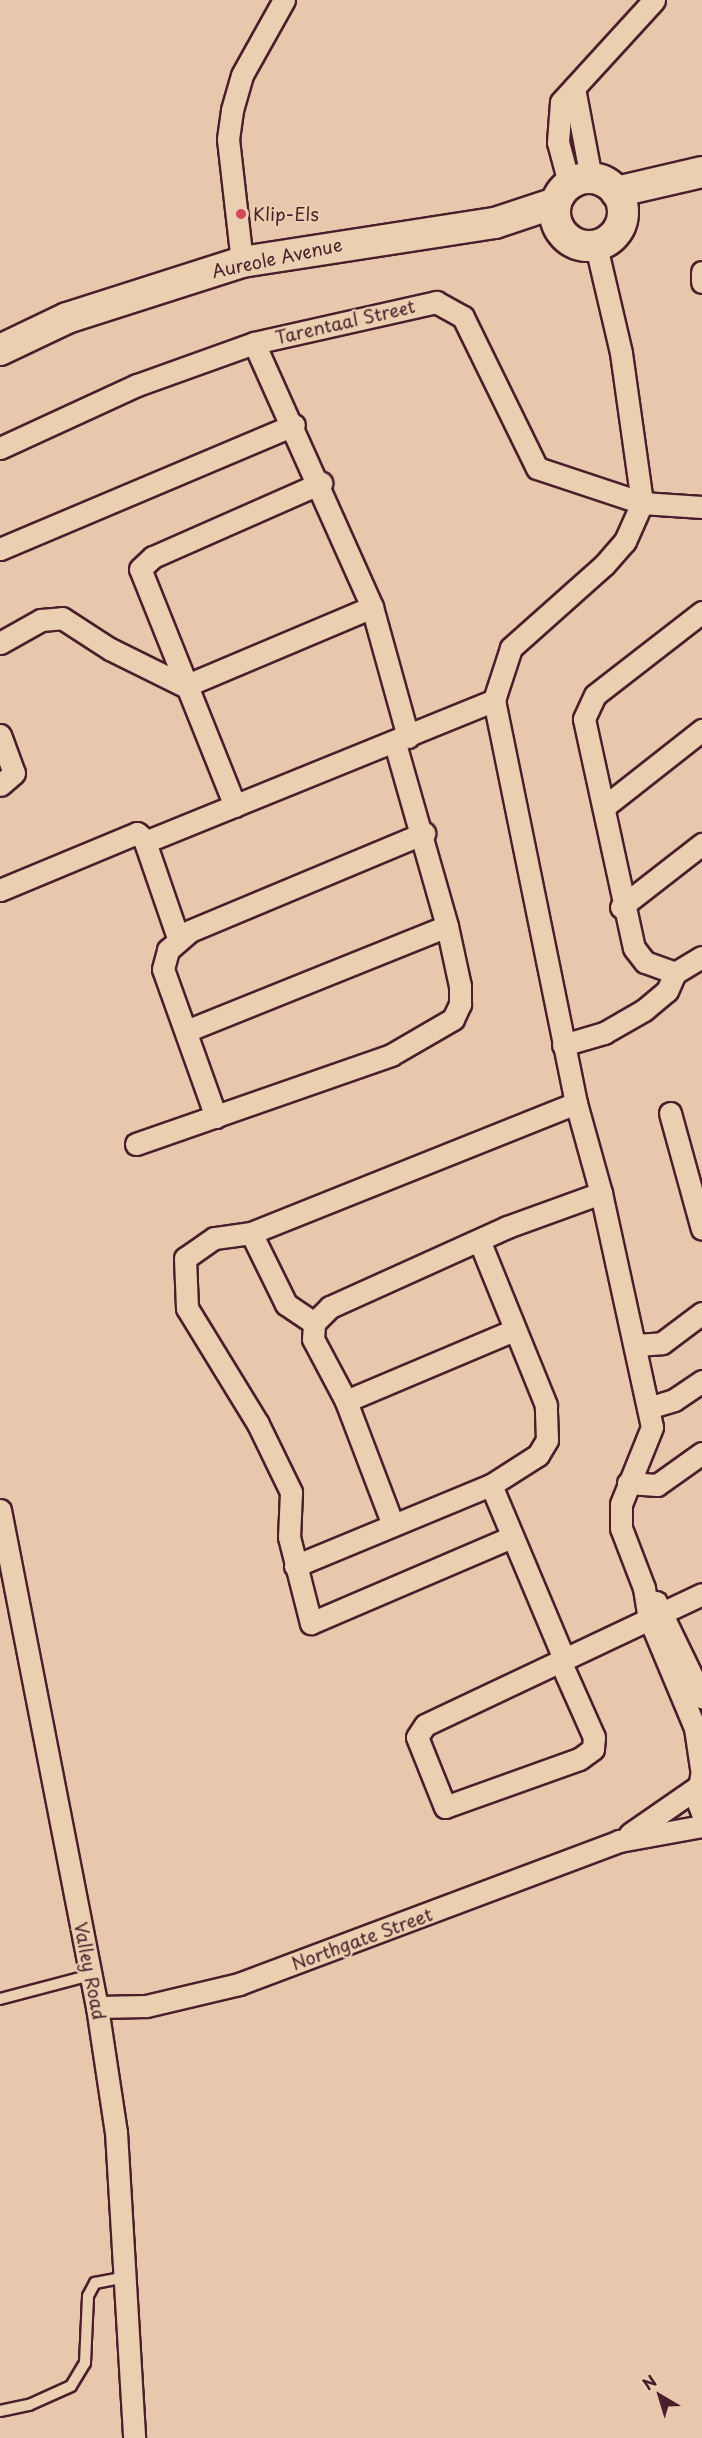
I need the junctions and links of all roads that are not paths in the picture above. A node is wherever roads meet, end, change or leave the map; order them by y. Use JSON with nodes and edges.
{"nodes":[{"id":1,"x":285,"y":0,"type":"edge"},
{"id":2,"x":654,"y":0,"type":"edge"},
{"id":3,"x":691,"y":176,"type":"edge"},
{"id":4,"x":586,"y":199,"type":"junction"},
{"id":5,"x":596,"y":246,"type":"junction"},
{"id":6,"x":242,"y":262,"type":"junction"},
{"id":7,"x":702,"y":272,"type":"edge"},
{"id":8,"x":702,"y":282,"type":"edge"},
{"id":9,"x":254,"y":343,"type":"junction"},
{"id":10,"x":0,"y":350,"type":"edge"},
{"id":11,"x":294,"y":425,"type":"junction"},
{"id":12,"x":0,"y":448,"type":"edge"},
{"id":13,"x":321,"y":483,"type":"junction"},
{"id":14,"x":642,"y":503,"type":"junction"},
{"id":15,"x":702,"y":507,"type":"edge"},
{"id":16,"x":0,"y":549,"type":"edge"},
{"id":17,"x":372,"y":607,"type":"junction"},
{"id":18,"x":702,"y":612,"type":"edge"},
{"id":19,"x":0,"y":643,"type":"edge"},
{"id":20,"x":185,"y":686,"type":"junction"},
{"id":21,"x":494,"y":700,"type":"junction"},
{"id":22,"x":702,"y":730,"type":"edge"},
{"id":23,"x":0,"y":735,"type":"edge"},
{"id":24,"x":401,"y":740,"type":"junction"},
{"id":25,"x":0,"y":784,"type":"edge"},
{"id":26,"x":235,"y":806,"type":"junction"},
{"id":27,"x":604,"y":807,"type":"junction"},
{"id":28,"x":424,"y":833,"type":"junction"},
{"id":29,"x":145,"y":842,"type":"junction"},
{"id":30,"x":702,"y":844,"type":"edge"},
{"id":31,"x":0,"y":891,"type":"edge"},
{"id":32,"x":621,"y":907,"type":"junction"},
{"id":33,"x":447,"y":926,"type":"junction"},
{"id":34,"x":178,"y":938,"type":"junction"},
{"id":35,"x":702,"y":957,"type":"edge"},
{"id":36,"x":675,"y":973,"type":"junction"},
{"id":37,"x":186,"y":1031,"type":"junction"},
{"id":38,"x":564,"y":1045,"type":"junction"},
{"id":39,"x":576,"y":1103,"type":"junction"},
{"id":40,"x":670,"y":1113,"type":"dead end"},
{"id":41,"x":216,"y":1117,"type":"junction"},
{"id":42,"x":136,"y":1144,"type":"dead end"},
{"id":43,"x":601,"y":1193,"type":"junction"},
{"id":44,"x":699,"y":1200,"type":"edge"},
{"id":45,"x":702,"y":1229,"type":"edge"},
{"id":46,"x":251,"y":1233,"type":"junction"},
{"id":47,"x":479,"y":1240,"type":"junction"},
{"id":48,"x":702,"y":1313,"type":"edge"},
{"id":49,"x":314,"y":1323,"type":"junction"},
{"id":50,"x":514,"y":1330,"type":"junction"},
{"id":51,"x":636,"y":1345,"type":"junction"},
{"id":52,"x":702,"y":1381,"type":"edge"},
{"id":53,"x":346,"y":1401,"type":"junction"},
{"id":54,"x":648,"y":1408,"type":"junction"},
{"id":55,"x":702,"y":1453,"type":"edge"},
{"id":56,"x":628,"y":1483,"type":"junction"},
{"id":57,"x":491,"y":1485,"type":"junction"},
{"id":58,"x":0,"y":1510,"type":"edge"},
{"id":59,"x":393,"y":1525,"type":"junction"},
{"id":60,"x":512,"y":1537,"type":"junction"},
{"id":61,"x":295,"y":1566,"type":"junction"},
{"id":62,"x":702,"y":1594,"type":"edge"},
{"id":63,"x":657,"y":1614,"type":"junction"},
{"id":64,"x":563,"y":1662,"type":"junction"},
{"id":65,"x":698,"y":1706,"type":"edge"},
{"id":66,"x":700,"y":1779,"type":"edge"},
{"id":67,"x":702,"y":1813,"type":"edge"},
{"id":68,"x":702,"y":1826,"type":"edge"},
{"id":69,"x":620,"y":1841,"type":"junction"},
{"id":70,"x":91,"y":1975,"type":"junction"},
{"id":71,"x":0,"y":1999,"type":"edge"},
{"id":72,"x":97,"y":2007,"type":"junction"},
{"id":73,"x":125,"y":2277,"type":"junction"},
{"id":74,"x":0,"y":2411,"type":"edge"},
{"id":75,"x":134,"y":2438,"type":"edge"}],
"edges":[{"from":1,"to":6,"type":"street"},
{"from":2,"to":4,"type":"street"},
{"from":3,"to":4,"type":"street","name":"Aureole Avenue"},
{"from":4,"to":5,"type":"street"},
{"from":4,"to":5,"type":"street"},
{"from":4,"to":6,"type":"street","name":"Aureole Avenue"},
{"from":5,"to":14,"type":"street"},
{"from":6,"to":10,"type":"street","name":"Aureole Avenue"},
{"from":7,"to":8,"type":"street"},
{"from":9,"to":11,"type":"street"},
{"from":9,"to":12,"type":"street","name":"Tarentaal Street"},
{"from":9,"to":14,"type":"street","name":"Tarentaal Street"},
{"from":11,"to":13,"type":"street"},
{"from":11,"to":16,"type":"street"},
{"from":13,"to":17,"type":"street"},
{"from":13,"to":20,"type":"street"},
{"from":14,"to":15,"type":"street","name":"Tarentaal Street"},
{"from":14,"to":21,"type":"street"},
{"from":17,"to":20,"type":"street"},
{"from":17,"to":24,"type":"street"},
{"from":18,"to":27,"type":"street"},
{"from":19,"to":20,"type":"street"},
{"from":20,"to":26,"type":"street"},
{"from":21,"to":24,"type":"street"},
{"from":21,"to":38,"type":"street"},
{"from":22,"to":27,"type":"street"},
{"from":23,"to":25,"type":"street"},
{"from":24,"to":26,"type":"street"},
{"from":24,"to":28,"type":"street"},
{"from":26,"to":29,"type":"street"},
{"from":27,"to":32,"type":"street"},
{"from":28,"to":33,"type":"street"},
{"from":28,"to":34,"type":"street"},
{"from":29,"to":31,"type":"street"},
{"from":29,"to":34,"type":"street"},
{"from":30,"to":32,"type":"street"},
{"from":32,"to":36,"type":"street"},
{"from":33,"to":37,"type":"street"},
{"from":33,"to":41,"type":"street"},
{"from":34,"to":37,"type":"street"},
{"from":35,"to":36,"type":"street"},
{"from":36,"to":38,"type":"street"},
{"from":37,"to":41,"type":"street"},
{"from":38,"to":39,"type":"street"},
{"from":39,"to":43,"type":"street"},
{"from":39,"to":46,"type":"street"},
{"from":40,"to":44,"type":"street"},
{"from":41,"to":42,"type":"street"},
{"from":43,"to":47,"type":"street"},
{"from":43,"to":51,"type":"street"},
{"from":44,"to":45,"type":"street"},
{"from":46,"to":49,"type":"street"},
{"from":46,"to":61,"type":"street"},
{"from":47,"to":49,"type":"street"},
{"from":47,"to":50,"type":"street"},
{"from":48,"to":51,"type":"street"},
{"from":49,"to":53,"type":"street"},
{"from":50,"to":53,"type":"street"},
{"from":50,"to":57,"type":"street"},
{"from":51,"to":54,"type":"street"},
{"from":52,"to":54,"type":"street"},
{"from":53,"to":59,"type":"street"},
{"from":54,"to":56,"type":"street"},
{"from":55,"to":56,"type":"street"},
{"from":56,"to":63,"type":"street"},
{"from":57,"to":59,"type":"street"},
{"from":57,"to":60,"type":"street"},
{"from":58,"to":70,"type":"street","name":"Valley Road"},
{"from":59,"to":61,"type":"street"},
{"from":60,"to":61,"type":"street"},
{"from":60,"to":64,"type":"street"},
{"from":62,"to":63,"type":"street"},
{"from":63,"to":64,"type":"street"},
{"from":63,"to":65,"type":"street"},
{"from":64,"to":64,"type":"street"},
{"from":65,"to":66,"type":"street"},
{"from":66,"to":67,"type":"street"},
{"from":66,"to":69,"type":"street","name":"Northgate Street"},
{"from":68,"to":69,"type":"street","name":"Northgate Street"},
{"from":69,"to":72,"type":"street","name":"Northgate Street"},
{"from":70,"to":71,"type":"lane"},
{"from":70,"to":72,"type":"street","name":"Valley Road"},
{"from":72,"to":73,"type":"street","name":"Valley Road"},
{"from":73,"to":74,"type":"lane"},
{"from":73,"to":75,"type":"street","name":"Valley Road"}]}
